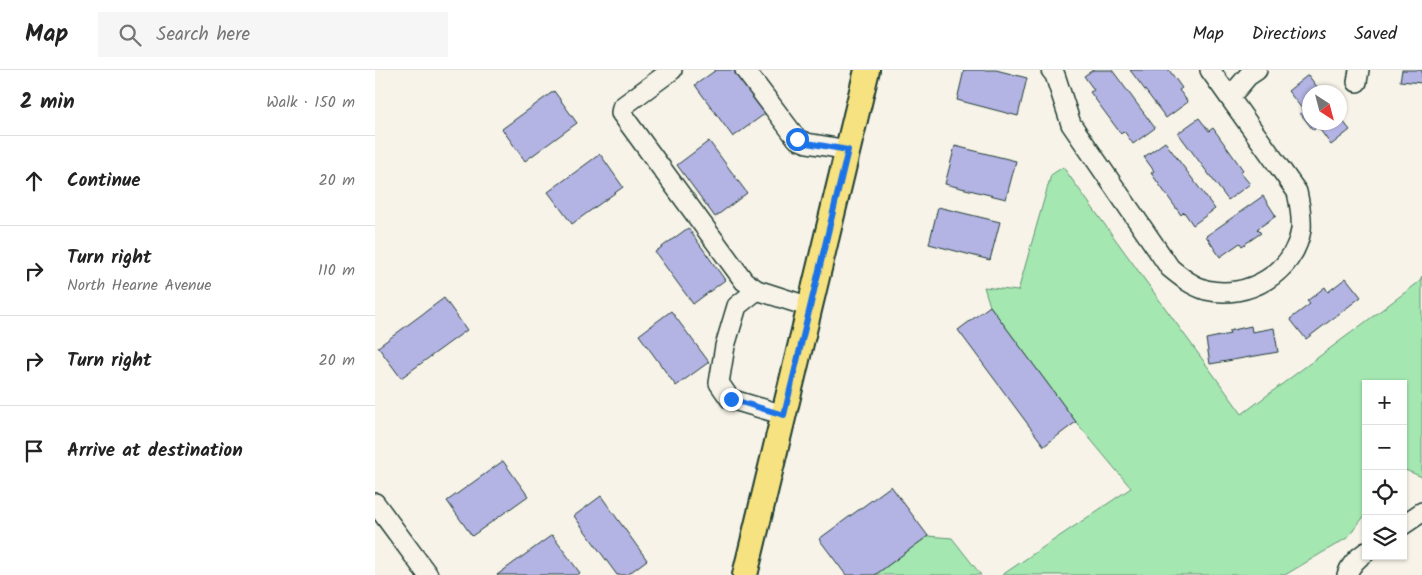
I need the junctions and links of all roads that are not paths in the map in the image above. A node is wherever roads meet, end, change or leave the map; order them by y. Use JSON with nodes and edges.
{"nodes":[{"id":1,"x":672,"y":70,"type":"edge"},
{"id":2,"x":745,"y":70,"type":"edge"},
{"id":3,"x":867,"y":70,"type":"edge"},
{"id":4,"x":1051,"y":70,"type":"edge"},
{"id":5,"x":1210,"y":70,"type":"edge"},
{"id":6,"x":1257,"y":70,"type":"edge"},
{"id":7,"x":1229,"y":97,"type":"junction"},
{"id":8,"x":848,"y":150,"type":"junction"},
{"id":9,"x":757,"y":290,"type":"junction"},
{"id":10,"x":810,"y":307,"type":"junction"},
{"id":11,"x":784,"y":415,"type":"junction"},
{"id":12,"x":375,"y":503,"type":"edge"},
{"id":13,"x":1422,"y":512,"type":"edge"},
{"id":14,"x":1407,"y":522,"type":"edge"},
{"id":15,"x":1362,"y":555,"type":"edge"},
{"id":16,"x":428,"y":575,"type":"edge"},
{"id":17,"x":745,"y":575,"type":"edge"},
{"id":18,"x":1347,"y":575,"type":"edge"}],
"edges":[{"from":1,"to":9,"type":"street"},
{"from":2,"to":8,"type":"street"},
{"from":3,"to":8,"type":"main road"},
{"from":4,"to":7,"type":"street"},
{"from":5,"to":7,"type":"street"},
{"from":6,"to":7,"type":"street"},
{"from":8,"to":10,"type":"main road"},
{"from":9,"to":10,"type":"street"},
{"from":9,"to":11,"type":"street"},
{"from":10,"to":11,"type":"main road"},
{"from":11,"to":17,"type":"main road"},
{"from":12,"to":16,"type":"street"},
{"from":13,"to":14,"type":"street"},
{"from":15,"to":18,"type":"street"}]}
